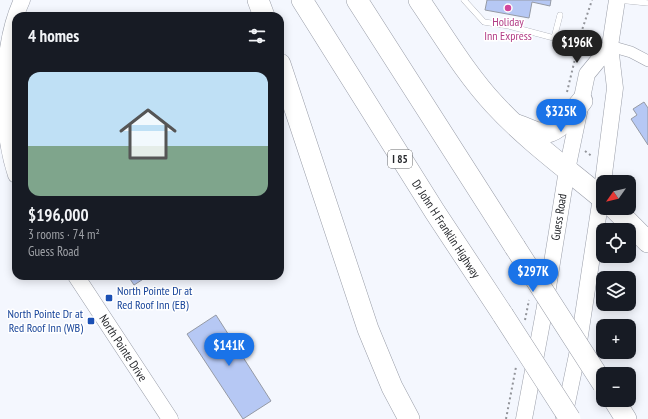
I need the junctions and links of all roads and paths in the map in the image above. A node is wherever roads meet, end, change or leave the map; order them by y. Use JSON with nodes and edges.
{"nodes":[{"id":1,"x":22,"y":0,"type":"edge"},
{"id":2,"x":258,"y":0,"type":"edge"},
{"id":3,"x":302,"y":0,"type":"edge"},
{"id":4,"x":357,"y":0,"type":"edge"},
{"id":5,"x":420,"y":0,"type":"edge"},
{"id":6,"x":464,"y":0,"type":"edge"},
{"id":7,"x":617,"y":0,"type":"edge"},
{"id":8,"x":648,"y":3,"type":"edge"},
{"id":9,"x":15,"y":12,"type":"edge"},
{"id":10,"x":262,"y":12,"type":"edge"},
{"id":11,"x":560,"y":15,"type":"dead end"},
{"id":12,"x":12,"y":20,"type":"edge"},
{"id":13,"x":610,"y":46,"type":"junction"},
{"id":14,"x":2,"y":50,"type":"edge"},
{"id":15,"x":648,"y":61,"type":"edge"},
{"id":16,"x":284,"y":76,"type":"edge"},
{"id":17,"x":582,"y":101,"type":"junction"},
{"id":18,"x":512,"y":122,"type":"junction"},
{"id":19,"x":572,"y":143,"type":"junction"},
{"id":20,"x":12,"y":161,"type":"edge"},
{"id":21,"x":605,"y":165,"type":"junction"},
{"id":22,"x":567,"y":170,"type":"junction"},
{"id":23,"x":605,"y":175,"type":"edge"},
{"id":24,"x":596,"y":188,"type":"edge"},
{"id":25,"x":601,"y":215,"type":"edge"},
{"id":26,"x":624,"y":215,"type":"edge"},
{"id":27,"x":648,"y":242,"type":"edge"},
{"id":28,"x":79,"y":280,"type":"edge"},
{"id":29,"x":596,"y":373,"type":"edge"},
{"id":30,"x":618,"y":407,"type":"edge"},
{"id":31,"x":170,"y":419,"type":"edge"},
{"id":32,"x":409,"y":419,"type":"edge"},
{"id":33,"x":524,"y":419,"type":"edge"},
{"id":34,"x":564,"y":419,"type":"edge"},
{"id":35,"x":570,"y":419,"type":"edge"},
{"id":36,"x":626,"y":419,"type":"edge"}],
"edges":[{"from":1,"to":9,"type":"main road"},
{"from":2,"to":10,"type":"highway"},
{"from":3,"to":35,"type":"highway","name":"Dr John H Franklin Highway","number":"I 85","bridge":true},
{"from":4,"to":29,"type":"highway","bridge":true},
{"from":5,"to":18,"type":"highway"},
{"from":6,"to":11,"type":"lane"},
{"from":7,"to":8,"type":"lane"},
{"from":7,"to":13,"type":"main road"},
{"from":12,"to":14,"type":"main road"},
{"from":13,"to":15,"type":"street"},
{"from":13,"to":17,"type":"main road","name":"Guess Road"},
{"from":13,"to":21,"type":"main road"},
{"from":14,"to":20,"type":"main road"},
{"from":16,"to":32,"type":"highway"},
{"from":17,"to":18,"type":"highway"},
{"from":17,"to":19,"type":"main road","name":"Guess Road"},
{"from":18,"to":22,"type":"highway"},
{"from":19,"to":21,"type":"path"},
{"from":19,"to":22,"type":"main road","name":"Guess Road"},
{"from":21,"to":23,"type":"main road"},
{"from":22,"to":24,"type":"highway"},
{"from":22,"to":33,"type":"main road","name":"Guess Road"},
{"from":25,"to":34,"type":"main road"},
{"from":26,"to":27,"type":"highway"},
{"from":28,"to":31,"type":"main road","name":"North Pointe Drive"},
{"from":30,"to":36,"type":"highway"}]}
